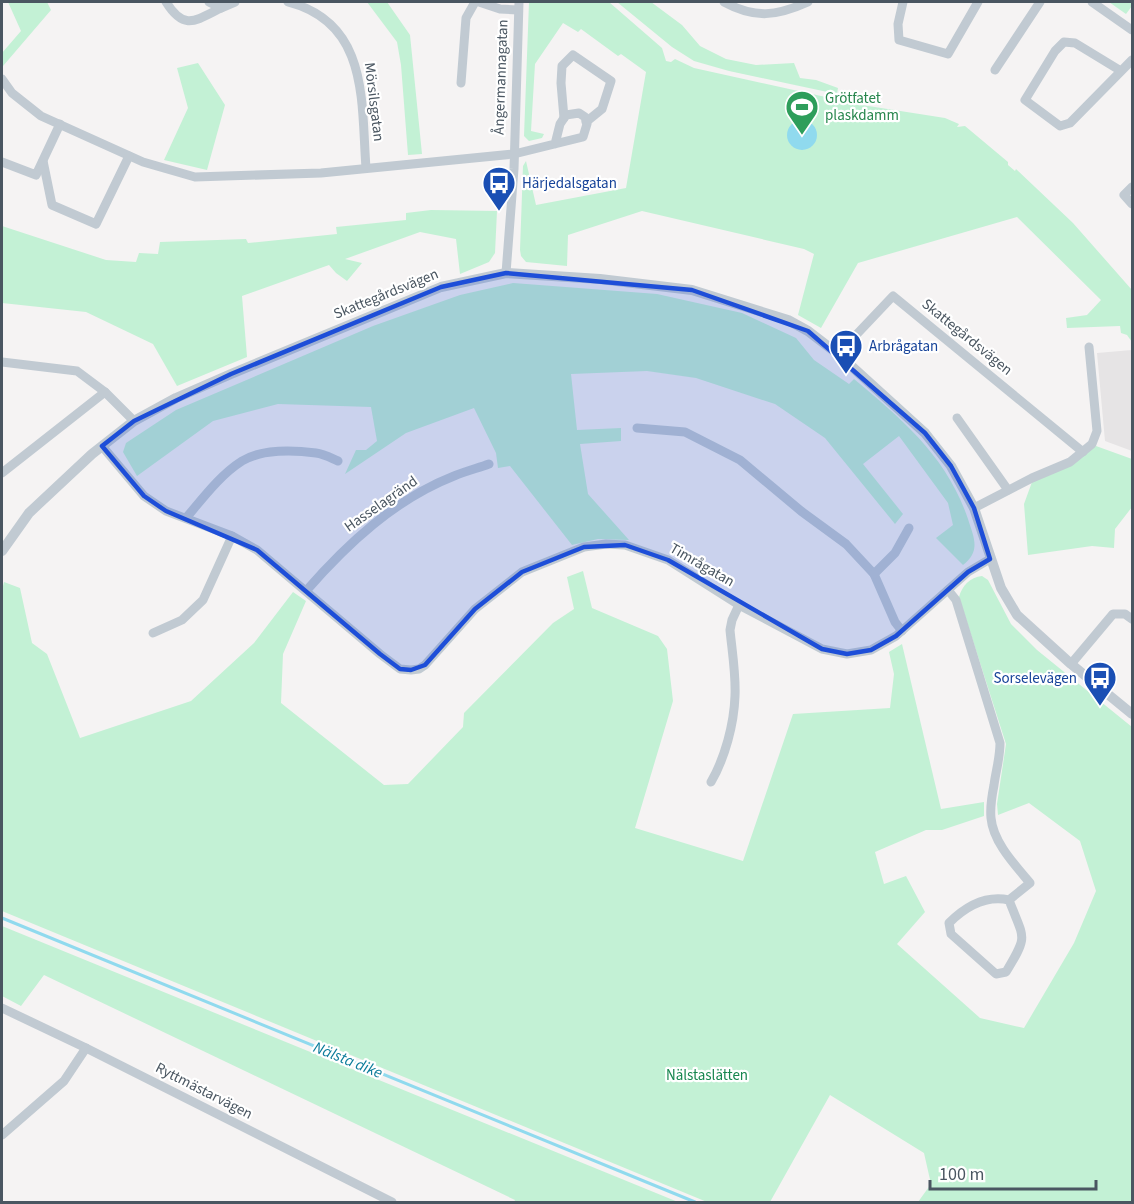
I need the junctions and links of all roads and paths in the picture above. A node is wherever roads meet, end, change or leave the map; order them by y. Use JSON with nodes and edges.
{"nodes":[{"id":1,"x":166,"y":2,"type":"edge"},
{"id":2,"x":209,"y":2,"type":"edge"},
{"id":3,"x":235,"y":2,"type":"edge"},
{"id":4,"x":288,"y":2,"type":"edge"},
{"id":5,"x":477,"y":2,"type":"edge"},
{"id":6,"x":724,"y":2,"type":"edge"},
{"id":7,"x":808,"y":2,"type":"edge"},
{"id":8,"x":903,"y":2,"type":"edge"},
{"id":9,"x":978,"y":2,"type":"edge"},
{"id":10,"x":1040,"y":2,"type":"edge"},
{"id":11,"x":1092,"y":2,"type":"edge"},
{"id":12,"x":519,"y":6,"type":"edge"},
{"id":13,"x":220,"y":8,"type":"junction"},
{"id":14,"x":1132,"y":30,"type":"edge"},
{"id":15,"x":1132,"y":60,"type":"edge"},
{"id":16,"x":995,"y":70,"type":"dead end"},
{"id":17,"x":1121,"y":71,"type":"junction"},
{"id":18,"x":2,"y":79,"type":"edge"},
{"id":19,"x":460,"y":82,"type":"dead end"},
{"id":20,"x":564,"y":118,"type":"junction"},
{"id":21,"x":586,"y":122,"type":"junction"},
{"id":22,"x":60,"y":124,"type":"junction"},
{"id":23,"x":555,"y":144,"type":"junction"},
{"id":24,"x":514,"y":154,"type":"junction"},
{"id":25,"x":129,"y":156,"type":"junction"},
{"id":26,"x":43,"y":161,"type":"junction"},
{"id":27,"x":2,"y":162,"type":"edge"},
{"id":28,"x":366,"y":168,"type":"junction"},
{"id":29,"x":1132,"y":187,"type":"edge"},
{"id":30,"x":1132,"y":204,"type":"edge"},
{"id":31,"x":506,"y":273,"type":"junction"},
{"id":32,"x":1089,"y":347,"type":"dead end"},
{"id":33,"x":838,"y":354,"type":"junction"},
{"id":34,"x":2,"y":362,"type":"edge"},
{"id":35,"x":105,"y":392,"type":"junction"},
{"id":36,"x":957,"y":418,"type":"dead end"},
{"id":37,"x":134,"y":421,"type":"junction"},
{"id":38,"x":637,"y":428,"type":"dead end"},
{"id":39,"x":102,"y":446,"type":"junction"},
{"id":40,"x":1083,"y":452,"type":"junction"},
{"id":41,"x":338,"y":461,"type":"dead end"},
{"id":42,"x":489,"y":464,"type":"dead end"},
{"id":43,"x":2,"y":474,"type":"edge"},
{"id":44,"x":1008,"y":490,"type":"junction"},
{"id":45,"x":974,"y":508,"type":"junction"},
{"id":46,"x":186,"y":518,"type":"junction"},
{"id":47,"x":909,"y":528,"type":"dead end"},
{"id":48,"x":232,"y":536,"type":"junction"},
{"id":49,"x":2,"y":552,"type":"edge"},
{"id":50,"x":990,"y":559,"type":"junction"},
{"id":51,"x":874,"y":574,"type":"junction"},
{"id":52,"x":948,"y":590,"type":"junction"},
{"id":53,"x":306,"y":591,"type":"junction"},
{"id":54,"x":739,"y":605,"type":"junction"},
{"id":55,"x":1132,"y":619,"type":"edge"},
{"id":56,"x":902,"y":631,"type":"junction"},
{"id":57,"x":153,"y":633,"type":"dead end"},
{"id":58,"x":1071,"y":664,"type":"junction"},
{"id":59,"x":1132,"y":714,"type":"edge"},
{"id":60,"x":711,"y":782,"type":"dead end"},
{"id":61,"x":1009,"y":900,"type":"junction"},
{"id":62,"x":2,"y":1008,"type":"edge"},
{"id":63,"x":86,"y":1048,"type":"junction"},
{"id":64,"x":2,"y":1135,"type":"edge"},
{"id":65,"x":377,"y":1199,"type":"edge"},
{"id":66,"x":392,"y":1203,"type":"edge"}],
"edges":[{"from":1,"to":13,"type":"street"},
{"from":2,"to":13,"type":"street"},
{"from":3,"to":13,"type":"street"},
{"from":4,"to":28,"type":"street","name":"Mörsilsgatan"},
{"from":5,"to":12,"type":"street"},
{"from":5,"to":19,"type":"street"},
{"from":6,"to":7,"type":"street"},
{"from":8,"to":9,"type":"street"},
{"from":10,"to":16,"type":"street"},
{"from":11,"to":14,"type":"street"},
{"from":12,"to":24,"type":"street","name":"Ångermannagatan"},
{"from":15,"to":17,"type":"street"},
{"from":17,"to":17,"type":"street"},
{"from":18,"to":22,"type":"street"},
{"from":20,"to":21,"type":"street"},
{"from":20,"to":21,"type":"street","name":"Ångermannagatan"},
{"from":20,"to":23,"type":"street","name":"Ångermannagatan"},
{"from":21,"to":23,"type":"street","name":"Ångermannagatan"},
{"from":22,"to":25,"type":"street"},
{"from":22,"to":26,"type":"street"},
{"from":23,"to":24,"type":"street","name":"Ångermannagatan"},
{"from":24,"to":28,"type":"street"},
{"from":24,"to":31,"type":"street","name":"Ångermannagatan"},
{"from":25,"to":26,"type":"street"},
{"from":25,"to":28,"type":"street"},
{"from":26,"to":27,"type":"street"},
{"from":29,"to":30,"type":"street"},
{"from":31,"to":33,"type":"street","name":"Skattegårdsvägen"},
{"from":31,"to":37,"type":"street","name":"Skattegårdsvägen"},
{"from":32,"to":40,"type":"street"},
{"from":33,"to":40,"type":"street","name":"Skattegårdsvägen"},
{"from":33,"to":45,"type":"street","name":"Skattegårdsvägen"},
{"from":34,"to":35,"type":"street"},
{"from":35,"to":37,"type":"street"},
{"from":35,"to":43,"type":"street"},
{"from":36,"to":44,"type":"street"},
{"from":37,"to":39,"type":"street","name":"Skattegårdsvägen"},
{"from":38,"to":51,"type":"street"},
{"from":39,"to":46,"type":"street","name":"Timrågatan"},
{"from":39,"to":49,"type":"street","name":"Skattegårdsvägen"},
{"from":40,"to":44,"type":"street"},
{"from":41,"to":46,"type":"street"},
{"from":42,"to":53,"type":"street","name":"Hasselagränd"},
{"from":44,"to":45,"type":"street"},
{"from":45,"to":50,"type":"street","name":"Skattegårdsvägen"},
{"from":46,"to":48,"type":"street","name":"Timrågatan"},
{"from":47,"to":51,"type":"street"},
{"from":48,"to":53,"type":"street","name":"Timrågatan"},
{"from":48,"to":57,"type":"street"},
{"from":50,"to":52,"type":"street","name":"Timrågatan"},
{"from":50,"to":58,"type":"street","name":"Skattegårdsvägen"},
{"from":51,"to":56,"type":"street"},
{"from":52,"to":56,"type":"street","name":"Timrågatan"},
{"from":52,"to":61,"type":"street"},
{"from":53,"to":54,"type":"street","name":"Timrågatan"},
{"from":54,"to":56,"type":"street","name":"Timrågatan"},
{"from":54,"to":60,"type":"street"},
{"from":55,"to":58,"type":"street"},
{"from":58,"to":59,"type":"street","name":"Skattegårdsvägen"},
{"from":61,"to":61,"type":"street"},
{"from":62,"to":63,"type":"street","name":"Ryttmästarvägen"},
{"from":63,"to":64,"type":"street"},
{"from":63,"to":65,"type":"street","name":"Ryttmästarvägen"},
{"from":65,"to":66,"type":"street","name":"Ryttmästarvägen"}]}
